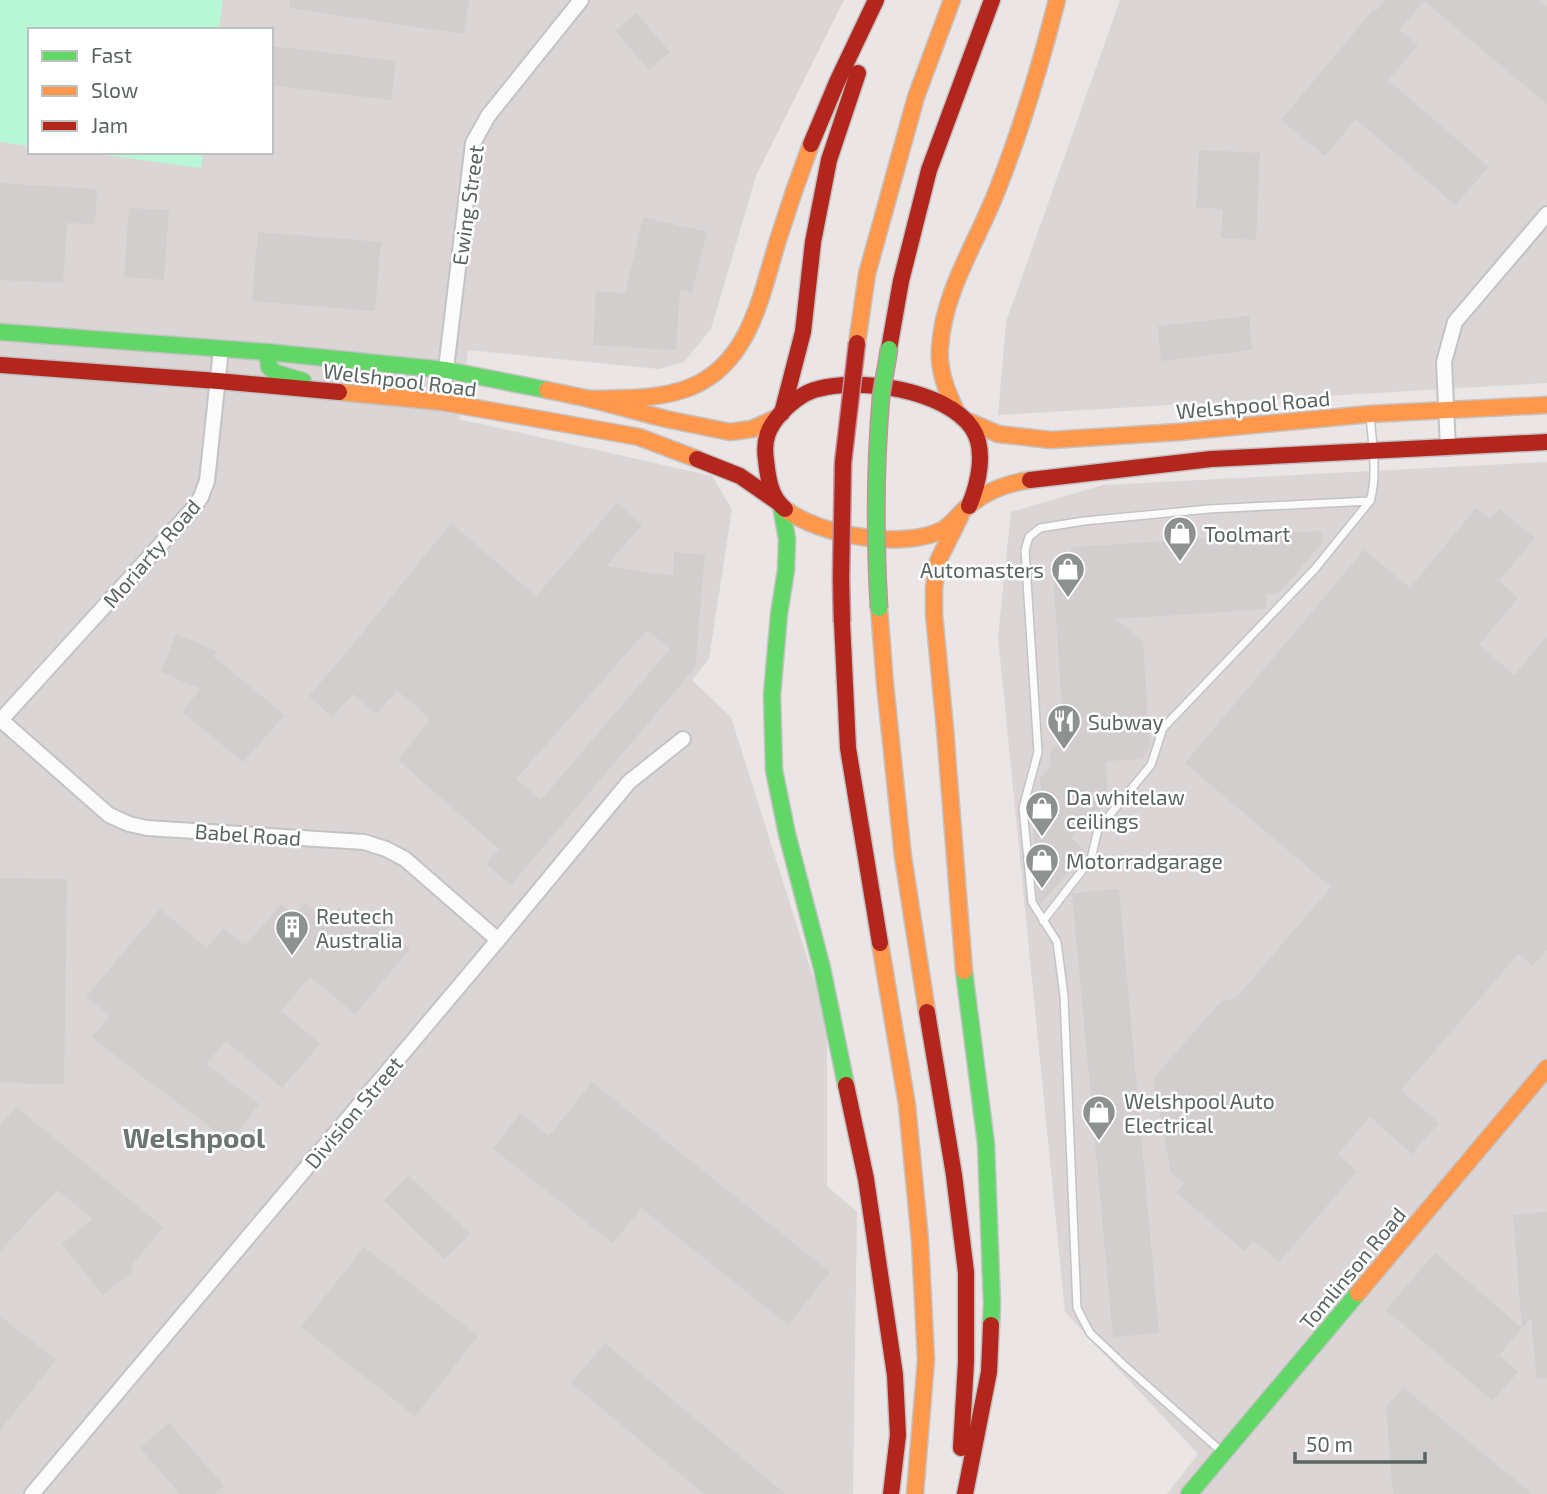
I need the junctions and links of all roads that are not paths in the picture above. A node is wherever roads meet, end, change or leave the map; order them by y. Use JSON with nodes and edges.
{"nodes":[{"id":1,"x":581,"y":0,"type":"edge"},
{"id":2,"x":876,"y":0,"type":"edge"},
{"id":3,"x":886,"y":0,"type":"edge"},
{"id":4,"x":952,"y":0,"type":"edge"},
{"id":5,"x":992,"y":0,"type":"edge"},
{"id":6,"x":1057,"y":0,"type":"edge"},
{"id":7,"x":1547,"y":214,"type":"edge"},
{"id":8,"x":0,"y":332,"type":"edge"},
{"id":9,"x":221,"y":349,"type":"junction"},
{"id":10,"x":267,"y":352,"type":"junction"},
{"id":11,"x":0,"y":365,"type":"edge"},
{"id":12,"x":446,"y":370,"type":"junction"},
{"id":13,"x":218,"y":381,"type":"junction"},
{"id":14,"x":331,"y":392,"type":"junction"},
{"id":15,"x":590,"y":399,"type":"junction"},
{"id":16,"x":442,"y":402,"type":"junction"},
{"id":17,"x":1547,"y":405,"type":"edge"},
{"id":18,"x":1446,"y":411,"type":"junction"},
{"id":19,"x":1370,"y":414,"type":"junction"},
{"id":20,"x":781,"y":415,"type":"junction"},
{"id":21,"x":961,"y":416,"type":"junction"},
{"id":22,"x":1547,"y":442,"type":"edge"},
{"id":23,"x":1448,"y":448,"type":"junction"},
{"id":24,"x":1373,"y":452,"type":"junction"},
{"id":25,"x":1370,"y":501,"type":"junction"},
{"id":26,"x":780,"y":505,"type":"junction"},
{"id":27,"x":965,"y":511,"type":"junction"},
{"id":28,"x":1,"y":720,"type":"edge"},
{"id":29,"x":683,"y":739,"type":"dead end"},
{"id":30,"x":1043,"y":921,"type":"junction"},
{"id":31,"x":499,"y":940,"type":"junction"},
{"id":32,"x":1547,"y":1068,"type":"edge"},
{"id":33,"x":1223,"y":1453,"type":"junction"},
{"id":34,"x":32,"y":1494,"type":"edge"},
{"id":35,"x":891,"y":1494,"type":"edge"},
{"id":36,"x":915,"y":1494,"type":"edge"},
{"id":37,"x":954,"y":1494,"type":"edge"},
{"id":38,"x":965,"y":1494,"type":"edge"},
{"id":39,"x":1189,"y":1494,"type":"edge"}],
"edges":[{"from":1,"to":12,"type":"street","name":"Ewing Street"},
{"from":2,"to":15,"type":"main road"},
{"from":3,"to":20,"type":"main road"},
{"from":4,"to":36,"type":"main road","bridge":true},
{"from":5,"to":37,"type":"main road","bridge":true},
{"from":6,"to":21,"type":"main road"},
{"from":7,"to":18,"type":"street"},
{"from":8,"to":9,"type":"main road","name":"Welshpool Road"},
{"from":9,"to":10,"type":"main road","name":"Welshpool Road"},
{"from":9,"to":13,"type":"street","name":"Moriarty Road"},
{"from":10,"to":12,"type":"main road","name":"Welshpool Road"},
{"from":10,"to":14,"type":"main road"},
{"from":11,"to":13,"type":"main road","name":"Welshpool Road"},
{"from":12,"to":15,"type":"main road","name":"Welshpool Road"},
{"from":12,"to":16,"type":"street","name":"Ewing Street"},
{"from":13,"to":14,"type":"main road","name":"Welshpool Road"},
{"from":13,"to":28,"type":"street","name":"Moriarty Road"},
{"from":14,"to":16,"type":"main road","name":"Welshpool Road"},
{"from":15,"to":20,"type":"main road","name":"Welshpool Road"},
{"from":16,"to":26,"type":"main road","name":"Welshpool Road"},
{"from":17,"to":18,"type":"main road","name":"Welshpool Road"},
{"from":18,"to":19,"type":"main road","name":"Welshpool Road"},
{"from":18,"to":23,"type":"street"},
{"from":19,"to":21,"type":"main road","name":"Welshpool Road"},
{"from":19,"to":24,"type":"lane"},
{"from":20,"to":21,"type":"main road"},
{"from":20,"to":26,"type":"main road"},
{"from":21,"to":27,"type":"main road"},
{"from":22,"to":23,"type":"main road"},
{"from":23,"to":24,"type":"main road"},
{"from":24,"to":25,"type":"lane"},
{"from":24,"to":27,"type":"main road"},
{"from":25,"to":30,"type":"lane"},
{"from":25,"to":30,"type":"lane"},
{"from":26,"to":27,"type":"main road"},
{"from":26,"to":35,"type":"main road"},
{"from":27,"to":38,"type":"main road"},
{"from":28,"to":31,"type":"street","name":"Babel Road"},
{"from":29,"to":31,"type":"street","name":"Division Street"},
{"from":30,"to":33,"type":"lane"},
{"from":31,"to":34,"type":"street","name":"Division Street"},
{"from":32,"to":33,"type":"main road","name":"Tomlinson Road"},
{"from":33,"to":39,"type":"main road","name":"Tomlinson Road"}]}
